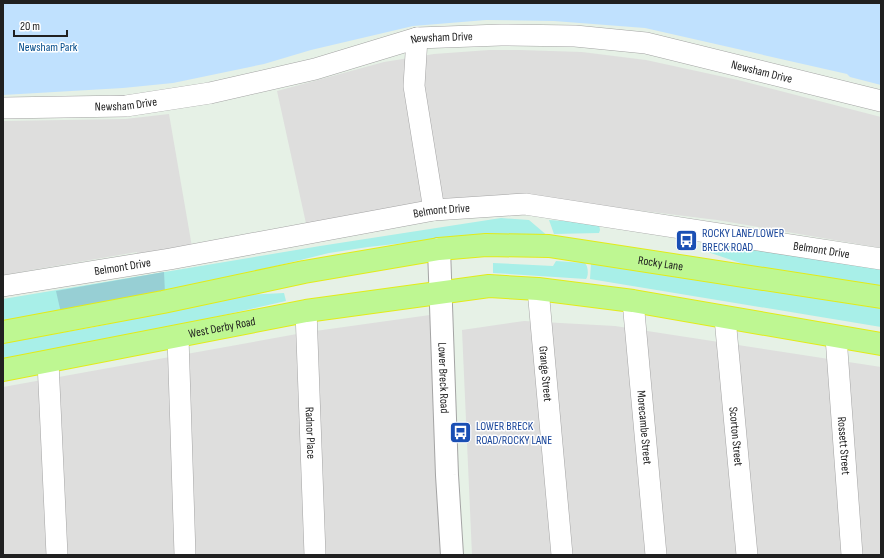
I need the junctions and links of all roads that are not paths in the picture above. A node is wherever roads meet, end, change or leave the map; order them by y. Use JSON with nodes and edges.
{"nodes":[{"id":1,"x":417,"y":38,"type":"junction"},
{"id":2,"x":881,"y":101,"type":"edge"},
{"id":3,"x":3,"y":108,"type":"edge"},
{"id":4,"x":434,"y":210,"type":"junction"},
{"id":5,"x":439,"y":249,"type":"junction"},
{"id":6,"x":881,"y":259,"type":"edge"},
{"id":7,"x":3,"y":286,"type":"edge"},
{"id":8,"x":538,"y":289,"type":"junction"},
{"id":9,"x":442,"y":292,"type":"junction"},
{"id":10,"x":881,"y":297,"type":"edge"},
{"id":11,"x":633,"y":301,"type":"junction"},
{"id":12,"x":306,"y":311,"type":"junction"},
{"id":13,"x":725,"y":318,"type":"junction"},
{"id":14,"x":3,"y":332,"type":"edge"},
{"id":15,"x":178,"y":337,"type":"junction"},
{"id":16,"x":836,"y":337,"type":"junction"},
{"id":17,"x":881,"y":344,"type":"edge"},
{"id":18,"x":48,"y":362,"type":"junction"},
{"id":19,"x":3,"y":370,"type":"edge"},
{"id":20,"x":57,"y":555,"type":"edge"},
{"id":21,"x":185,"y":555,"type":"edge"},
{"id":22,"x":315,"y":555,"type":"edge"},
{"id":23,"x":452,"y":555,"type":"edge"},
{"id":24,"x":562,"y":555,"type":"edge"},
{"id":25,"x":656,"y":555,"type":"edge"},
{"id":26,"x":748,"y":555,"type":"edge"},
{"id":27,"x":852,"y":555,"type":"edge"}],
"edges":[{"from":1,"to":2,"type":"street","name":"Newsham Drive"},
{"from":1,"to":3,"type":"street","name":"Newsham Drive"},
{"from":1,"to":4,"type":"street"},
{"from":4,"to":6,"type":"street","name":"Belmont Drive"},
{"from":4,"to":7,"type":"street","name":"Belmont Drive"},
{"from":5,"to":9,"type":"street","name":"Lower Breck Road"},
{"from":5,"to":10,"type":"highway","name":"Rocky Lane"},
{"from":5,"to":14,"type":"highway"},
{"from":8,"to":9,"type":"highway"},
{"from":8,"to":11,"type":"highway"},
{"from":8,"to":24,"type":"street","name":"Grange Street"},
{"from":9,"to":12,"type":"highway","name":"West Derby Road"},
{"from":9,"to":23,"type":"street","name":"Lower Breck Road"},
{"from":11,"to":13,"type":"highway"},
{"from":11,"to":25,"type":"street","name":"Morecambe Street"},
{"from":12,"to":15,"type":"highway","name":"West Derby Road"},
{"from":12,"to":22,"type":"street","name":"Radnor Place"},
{"from":13,"to":16,"type":"highway"},
{"from":13,"to":26,"type":"street","name":"Scorton Street"},
{"from":15,"to":18,"type":"highway","name":"West Derby Road"},
{"from":15,"to":21,"type":"street"},
{"from":16,"to":17,"type":"highway"},
{"from":16,"to":27,"type":"street","name":"Rossett Street"},
{"from":18,"to":19,"type":"highway","name":"West Derby Road"},
{"from":18,"to":20,"type":"street"}]}
